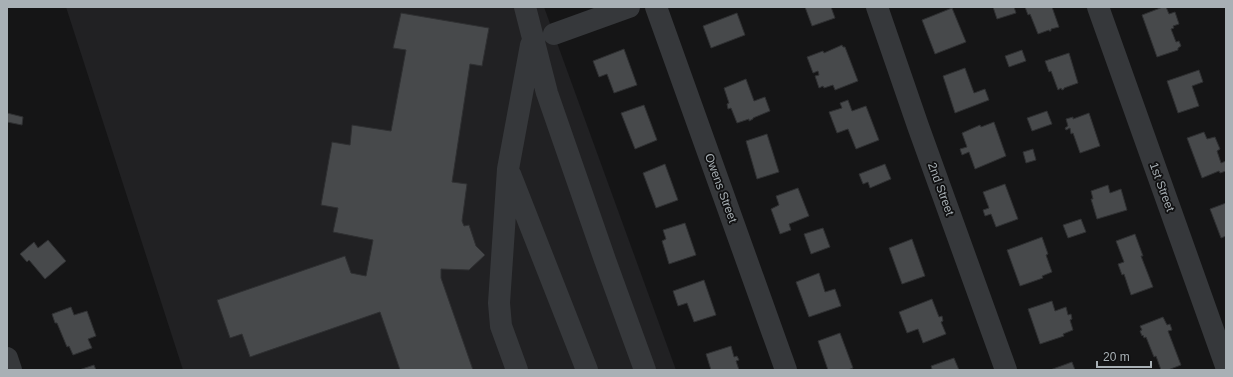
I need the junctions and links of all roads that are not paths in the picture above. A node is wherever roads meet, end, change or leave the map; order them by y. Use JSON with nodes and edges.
{"nodes":[{"id":1,"x":525,"y":7,"type":"edge"},
{"id":2,"x":628,"y":7,"type":"edge"},
{"id":3,"x":656,"y":7,"type":"edge"},
{"id":4,"x":877,"y":7,"type":"edge"},
{"id":5,"x":1098,"y":7,"type":"edge"},
{"id":6,"x":554,"y":34,"type":"dead end"},
{"id":7,"x":533,"y":38,"type":"junction"},
{"id":8,"x":508,"y":169,"type":"junction"},
{"id":9,"x":7,"y":358,"type":"edge"},
{"id":10,"x":1226,"y":366,"type":"edge"},
{"id":11,"x":11,"y":370,"type":"edge"},
{"id":12,"x":517,"y":370,"type":"edge"},
{"id":13,"x":587,"y":370,"type":"edge"},
{"id":14,"x":645,"y":370,"type":"edge"},
{"id":15,"x":786,"y":370,"type":"edge"},
{"id":16,"x":1006,"y":370,"type":"edge"}],
"edges":[{"from":1,"to":7,"type":"street"},
{"from":2,"to":6,"type":"street"},
{"from":3,"to":15,"type":"street","name":"Owens Street"},
{"from":4,"to":16,"type":"street","name":"2nd Street"},
{"from":5,"to":10,"type":"street","name":"1st Street"},
{"from":7,"to":8,"type":"street"},
{"from":7,"to":14,"type":"street"},
{"from":8,"to":12,"type":"street"},
{"from":8,"to":13,"type":"street"},
{"from":9,"to":11,"type":"street"}]}
